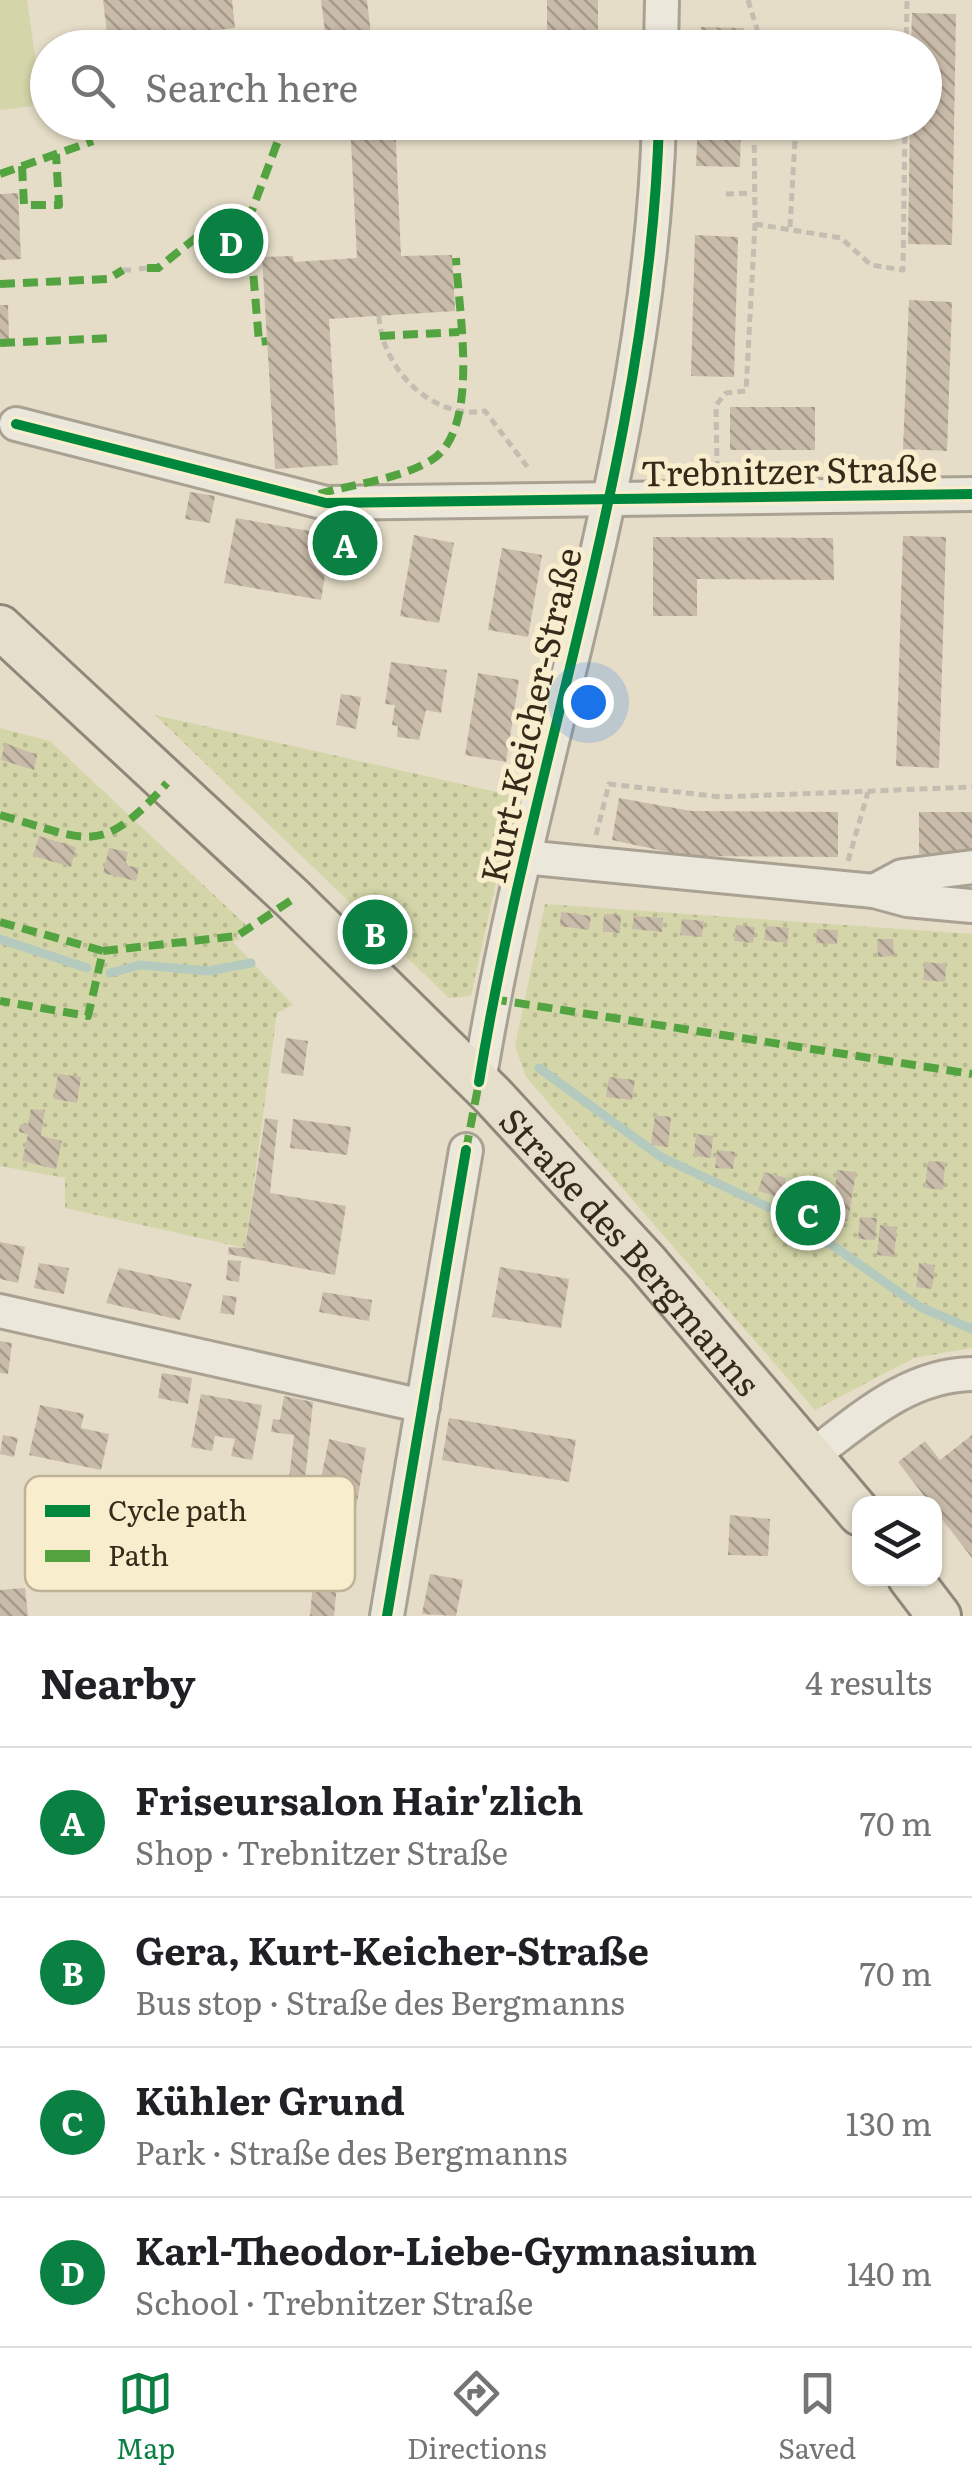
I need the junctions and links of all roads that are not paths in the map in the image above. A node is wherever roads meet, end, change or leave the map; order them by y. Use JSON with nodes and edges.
{"nodes":[{"id":1,"x":662,"y":0,"type":"edge"},
{"id":2,"x":661,"y":30,"type":"edge"},
{"id":3,"x":659,"y":140,"type":"edge"},
{"id":4,"x":16,"y":424,"type":"dead end"},
{"id":5,"x":972,"y":494,"type":"edge"},
{"id":6,"x":608,"y":499,"type":"junction"},
{"id":7,"x":0,"y":627,"type":"edge"},
{"id":8,"x":523,"y":857,"type":"junction"},
{"id":9,"x":972,"y":867,"type":"edge"},
{"id":10,"x":874,"y":891,"type":"junction"},
{"id":11,"x":972,"y":906,"type":"edge"},
{"id":12,"x":479,"y":1082,"type":"junction"},
{"id":13,"x":466,"y":1150,"type":"dead end"},
{"id":14,"x":0,"y":1312,"type":"edge"},
{"id":15,"x":972,"y":1374,"type":"edge"},
{"id":16,"x":423,"y":1406,"type":"junction"},
{"id":17,"x":813,"y":1455,"type":"junction"},
{"id":18,"x":852,"y":1504,"type":"edge"},
{"id":19,"x":916,"y":1586,"type":"edge"},
{"id":20,"x":387,"y":1616,"type":"edge"},
{"id":21,"x":940,"y":1616,"type":"edge"}],
"edges":[{"from":1,"to":2,"type":"street"},
{"from":3,"to":6,"type":"street","name":"Kurt-Keicher-Straße"},
{"from":4,"to":6,"type":"street","name":"Trebnitzer Straße"},
{"from":5,"to":6,"type":"street","name":"Trebnitzer Straße"},
{"from":6,"to":8,"type":"street","name":"Kurt-Keicher-Straße"},
{"from":7,"to":12,"type":"main road","name":"Straße des Bergmanns"},
{"from":8,"to":10,"type":"street"},
{"from":8,"to":12,"type":"street","name":"Kurt-Keicher-Straße"},
{"from":9,"to":10,"type":"street"},
{"from":10,"to":11,"type":"street"},
{"from":12,"to":17,"type":"main road","name":"Straße des Bergmanns"},
{"from":13,"to":16,"type":"street"},
{"from":14,"to":16,"type":"street"},
{"from":15,"to":17,"type":"street"},
{"from":16,"to":20,"type":"street"},
{"from":17,"to":18,"type":"main road","name":"Straße des Bergmanns"},
{"from":19,"to":21,"type":"main road"}]}
